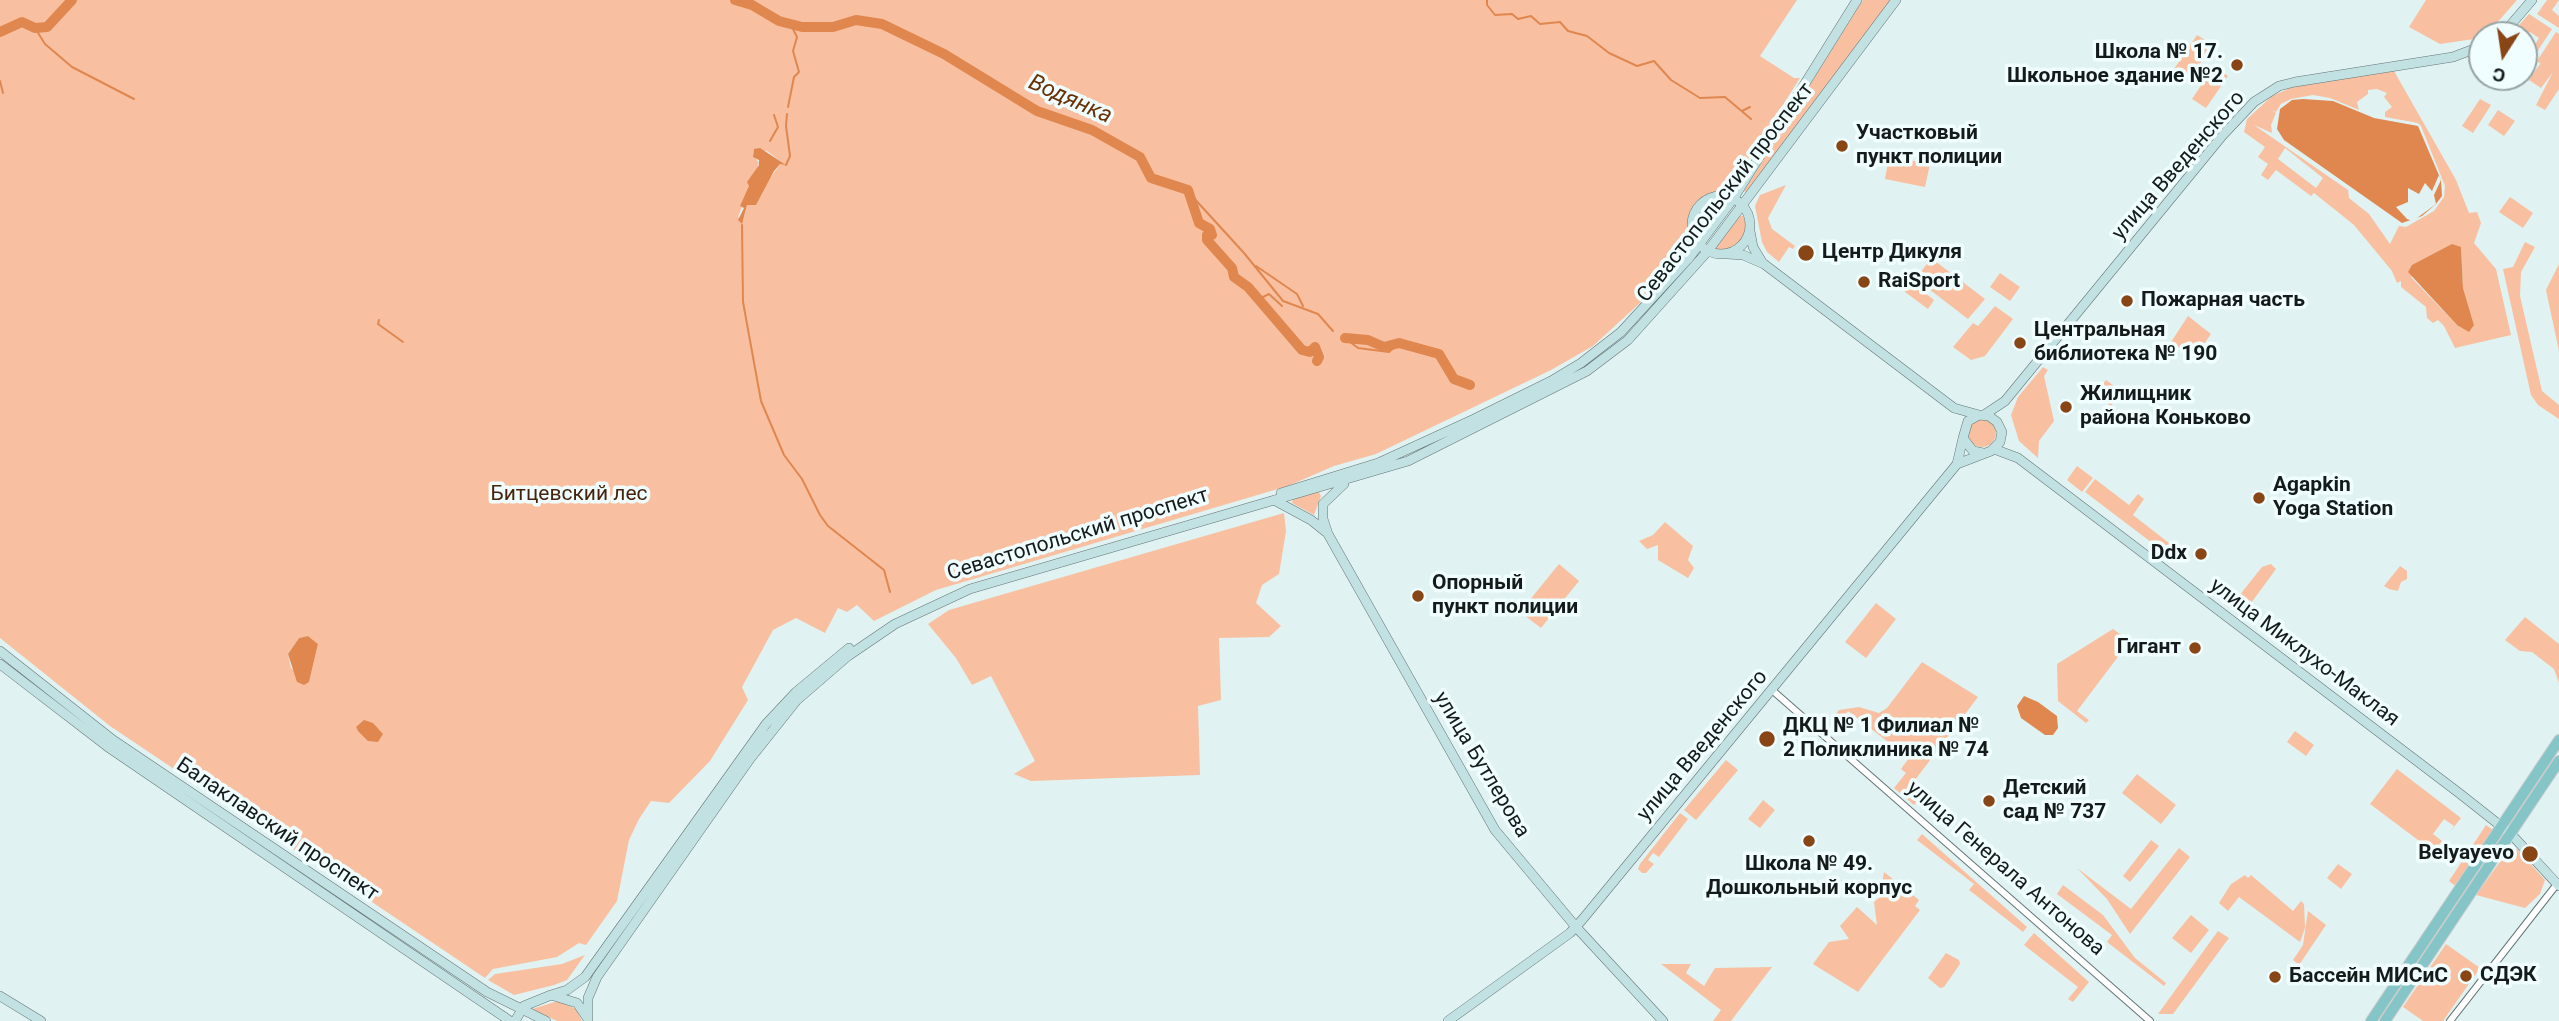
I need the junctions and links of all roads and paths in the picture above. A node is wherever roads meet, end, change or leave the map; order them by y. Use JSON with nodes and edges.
{"nodes":[{"id":1,"x":1857,"y":0,"type":"edge"},
{"id":2,"x":1896,"y":0,"type":"edge"},
{"id":3,"x":2532,"y":0,"type":"edge"},
{"id":4,"x":2514,"y":21,"type":"edge"},
{"id":5,"x":2468,"y":51,"type":"edge"},
{"id":6,"x":1733,"y":199,"type":"junction"},
{"id":7,"x":1743,"y":206,"type":"junction"},
{"id":8,"x":1750,"y":225,"type":"junction"},
{"id":9,"x":1699,"y":245,"type":"junction"},
{"id":10,"x":1707,"y":252,"type":"junction"},
{"id":11,"x":1727,"y":254,"type":"junction"},
{"id":12,"x":1764,"y":264,"type":"junction"},
{"id":13,"x":2005,"y":401,"type":"junction"},
{"id":14,"x":1954,"y":408,"type":"junction"},
{"id":15,"x":1982,"y":415,"type":"junction"},
{"id":16,"x":2001,"y":429,"type":"junction"},
{"id":17,"x":1963,"y":435,"type":"junction"},
{"id":18,"x":1447,"y":437,"type":"junction"},
{"id":19,"x":1994,"y":449,"type":"junction"},
{"id":20,"x":1983,"y":453,"type":"junction"},
{"id":21,"x":2018,"y":458,"type":"junction"},
{"id":22,"x":1956,"y":464,"type":"junction"},
{"id":23,"x":1348,"y":481,"type":"junction"},
{"id":24,"x":1274,"y":500,"type":"junction"},
{"id":25,"x":1328,"y":534,"type":"junction"},
{"id":26,"x":0,"y":651,"type":"edge"},
{"id":27,"x":0,"y":664,"type":"edge"},
{"id":28,"x":1772,"y":690,"type":"junction"},
{"id":29,"x":2559,"y":740,"type":"edge"},
{"id":30,"x":111,"y":744,"type":"junction"},
{"id":31,"x":2559,"y":761,"type":"edge"},
{"id":32,"x":2506,"y":831,"type":"junction"},
{"id":33,"x":2558,"y":885,"type":"edge"},
{"id":34,"x":1576,"y":927,"type":"junction"},
{"id":35,"x":551,"y":995,"type":"junction"},
{"id":36,"x":0,"y":996,"type":"edge"},
{"id":37,"x":521,"y":1009,"type":"junction"},
{"id":38,"x":589,"y":1020,"type":"edge"},
{"id":39,"x":41,"y":1021,"type":"edge"},
{"id":40,"x":513,"y":1021,"type":"edge"},
{"id":41,"x":546,"y":1021,"type":"edge"},
{"id":42,"x":1448,"y":1021,"type":"edge"},
{"id":43,"x":1663,"y":1021,"type":"edge"},
{"id":44,"x":2150,"y":1021,"type":"edge"},
{"id":45,"x":2371,"y":1021,"type":"edge"},
{"id":46,"x":2385,"y":1021,"type":"edge"},
{"id":47,"x":2450,"y":1021,"type":"edge"}],
"edges":[{"from":1,"to":6,"type":"main road","name":"Севастопольский проспект"},
{"from":2,"to":7,"type":"main road","name":"Севастопольский проспект"},
{"from":3,"to":4,"type":"main road"},
{"from":5,"to":13,"type":"main road","name":"улица Введенского"},
{"from":6,"to":7,"type":"main road"},
{"from":6,"to":9,"type":"main road","name":"Севастопольский проспект"},
{"from":6,"to":9,"type":"main road"},
{"from":7,"to":8,"type":"main road"},
{"from":7,"to":10,"type":"main road","name":"Севастопольский проспект"},
{"from":8,"to":11,"type":"main road"},
{"from":8,"to":12,"type":"main road"},
{"from":9,"to":10,"type":"main road"},
{"from":9,"to":18,"type":"main road","name":"Севастопольский проспект"},
{"from":10,"to":11,"type":"main road"},
{"from":10,"to":18,"type":"main road","name":"Севастопольский проспект"},
{"from":11,"to":12,"type":"main road"},
{"from":12,"to":14,"type":"main road"},
{"from":13,"to":15,"type":"main road","name":"улица Введенского"},
{"from":13,"to":16,"type":"main road","name":"улица Введенского"},
{"from":14,"to":15,"type":"main road"},
{"from":14,"to":17,"type":"main road"},
{"from":15,"to":16,"type":"main road"},
{"from":15,"to":17,"type":"main road"},
{"from":16,"to":19,"type":"main road"},
{"from":16,"to":21,"type":"main road","name":"улица Миклухо-Маклая"},
{"from":17,"to":20,"type":"main road"},
{"from":17,"to":22,"type":"main road","name":"улица Введенского"},
{"from":18,"to":23,"type":"main road","name":"Севастопольский проспект"},
{"from":18,"to":35,"type":"main road","name":"Севастопольский проспект"},
{"from":19,"to":20,"type":"main road"},
{"from":19,"to":21,"type":"main road","name":"улица Миклухо-Маклая"},
{"from":20,"to":22,"type":"main road","name":"улица Введенского"},
{"from":21,"to":32,"type":"main road","name":"улица Миклухо-Маклая"},
{"from":22,"to":28,"type":"main road","name":"улица Введенского"},
{"from":23,"to":24,"type":"main road","name":"Севастопольский проспект"},
{"from":23,"to":25,"type":"main road","name":"улица Бутлерова"},
{"from":24,"to":25,"type":"main road","name":"улица Бутлерова"},
{"from":24,"to":38,"type":"main road","name":"Севастопольский проспект"},
{"from":25,"to":34,"type":"main road","name":"улица Бутлерова"},
{"from":26,"to":30,"type":"main road","name":"Балаклавский проспект"},
{"from":27,"to":30,"type":"main road","name":"Балаклавский проспект"},
{"from":28,"to":34,"type":"main road","name":"улица Введенского"},
{"from":28,"to":44,"type":"street","name":"улица Генерала Антонова"},
{"from":29,"to":32,"type":"main road"},
{"from":30,"to":37,"type":"main road","name":"Балаклавский проспект"},
{"from":30,"to":40,"type":"main road","name":"Балаклавский проспект"},
{"from":31,"to":32,"type":"main road"},
{"from":32,"to":33,"type":"main road","name":"улица Миклухо-Маклая"},
{"from":32,"to":45,"type":"main road"},
{"from":32,"to":46,"type":"main road"},
{"from":33,"to":47,"type":"street"},
{"from":34,"to":42,"type":"main road","name":"улица Введенского"},
{"from":34,"to":43,"type":"main road","name":"улица Бутлерова"},
{"from":35,"to":37,"type":"main road","name":"Севастопольский проспект"},
{"from":35,"to":38,"type":"main road"},
{"from":36,"to":39,"type":"main road"},
{"from":37,"to":40,"type":"main road"},
{"from":37,"to":41,"type":"main road","name":"Балаклавский проспект"}]}
